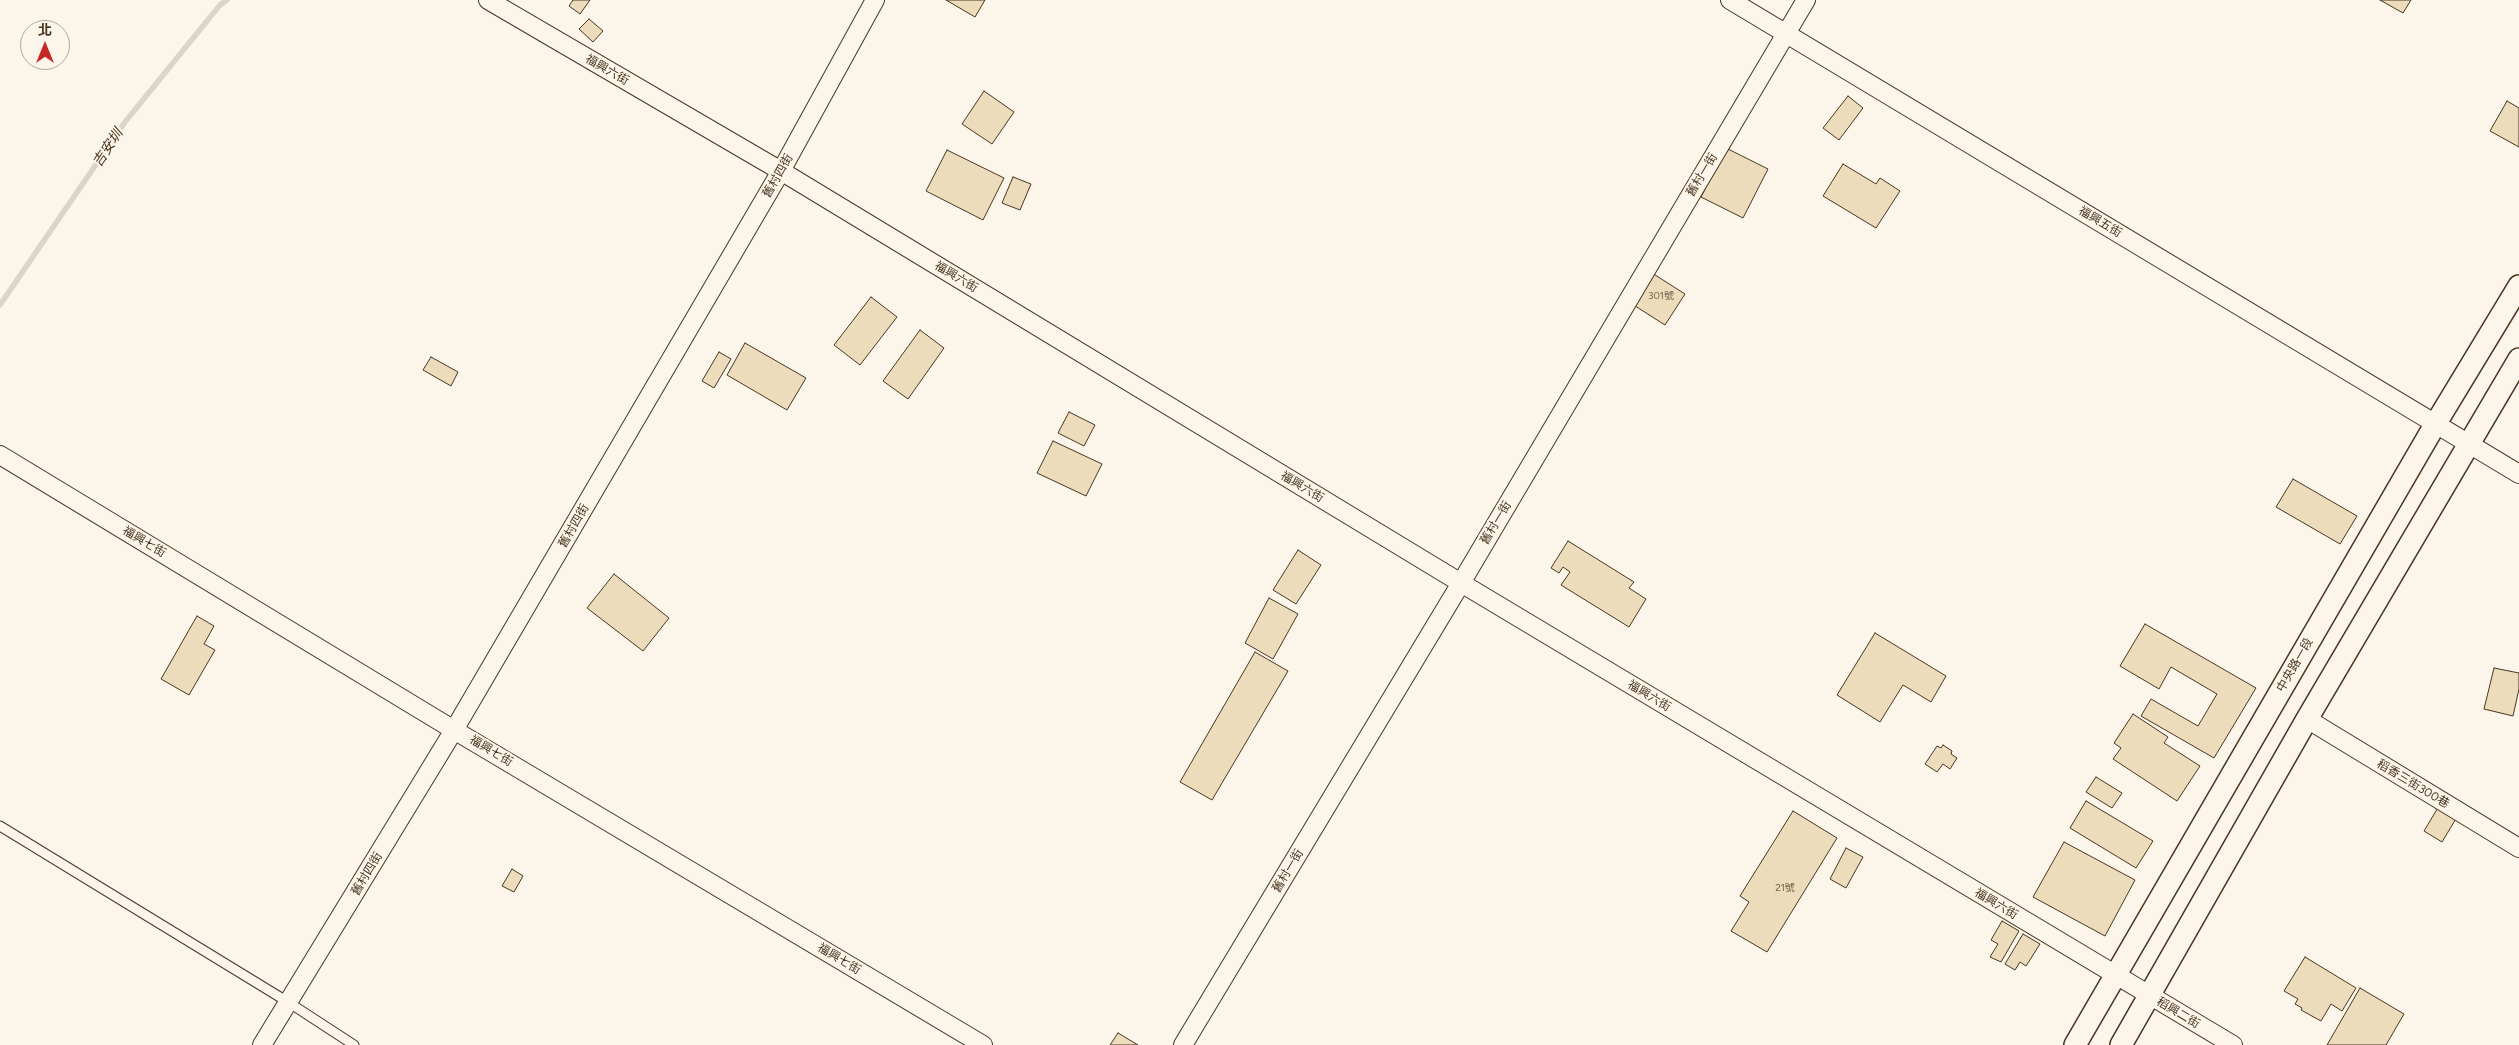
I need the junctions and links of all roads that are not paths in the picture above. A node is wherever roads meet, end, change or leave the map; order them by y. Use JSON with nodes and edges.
{"nodes":[{"id":1,"x":488,"y":0,"type":"edge"},
{"id":2,"x":875,"y":0,"type":"edge"},
{"id":3,"x":1730,"y":0,"type":"edge"},
{"id":4,"x":1806,"y":0,"type":"edge"},
{"id":5,"x":1786,"y":33,"type":"junction"},
{"id":6,"x":781,"y":171,"type":"junction"},
{"id":7,"x":2519,"y":286,"type":"edge"},
{"id":8,"x":2519,"y":359,"type":"edge"},
{"id":9,"x":2436,"y":423,"type":"junction"},
{"id":10,"x":2469,"y":444,"type":"junction"},
{"id":11,"x":0,"y":455,"type":"edge"},
{"id":12,"x":2519,"y":474,"type":"edge"},
{"id":13,"x":1461,"y":583,"type":"junction"},
{"id":14,"x":2307,"y":719,"type":"junction"},
{"id":15,"x":454,"y":730,"type":"junction"},
{"id":16,"x":0,"y":826,"type":"edge"},
{"id":17,"x":2519,"y":848,"type":"edge"},
{"id":18,"x":2115,"y":975,"type":"junction"},
{"id":19,"x":2150,"y":996,"type":"junction"},
{"id":20,"x":288,"y":1002,"type":"junction"},
{"id":21,"x":262,"y":1045,"type":"edge"},
{"id":22,"x":354,"y":1045,"type":"edge"},
{"id":23,"x":983,"y":1045,"type":"edge"},
{"id":24,"x":1184,"y":1045,"type":"edge"},
{"id":25,"x":2075,"y":1045,"type":"edge"},
{"id":26,"x":2121,"y":1045,"type":"edge"},
{"id":27,"x":2233,"y":1045,"type":"edge"}],
"edges":[{"from":1,"to":6,"type":"street","name":"福興六街"},
{"from":2,"to":6,"type":"street","name":"舊村四街"},
{"from":3,"to":5,"type":"street","name":"福興五街"},
{"from":4,"to":5,"type":"street","name":"舊村一街"},
{"from":5,"to":9,"type":"street","name":"福興五街"},
{"from":5,"to":13,"type":"street","name":"舊村一街"},
{"from":6,"to":13,"type":"street","name":"福興六街"},
{"from":6,"to":15,"type":"street","name":"舊村四街"},
{"from":7,"to":9,"type":"street","name":"中央路一段"},
{"from":8,"to":10,"type":"street"},
{"from":9,"to":10,"type":"street","name":"福興五街"},
{"from":9,"to":18,"type":"street","name":"中央路一段"},
{"from":10,"to":12,"type":"street","name":"福興五街"},
{"from":10,"to":14,"type":"street"},
{"from":11,"to":15,"type":"street","name":"福興七街"},
{"from":13,"to":18,"type":"street","name":"福興六街"},
{"from":13,"to":24,"type":"street","name":"舊村一街"},
{"from":14,"to":17,"type":"street","name":"稻香三街300巷"},
{"from":14,"to":19,"type":"street"},
{"from":15,"to":20,"type":"street","name":"舊村四街"},
{"from":15,"to":23,"type":"street","name":"福興七街"},
{"from":16,"to":20,"type":"lane"},
{"from":18,"to":19,"type":"street","name":"福興六街"},
{"from":18,"to":25,"type":"street","name":"中央路一段"},
{"from":19,"to":26,"type":"street"},
{"from":19,"to":27,"type":"street","name":"稻興二街"},
{"from":20,"to":21,"type":"street","name":"舊村四街"},
{"from":20,"to":22,"type":"lane"}]}
